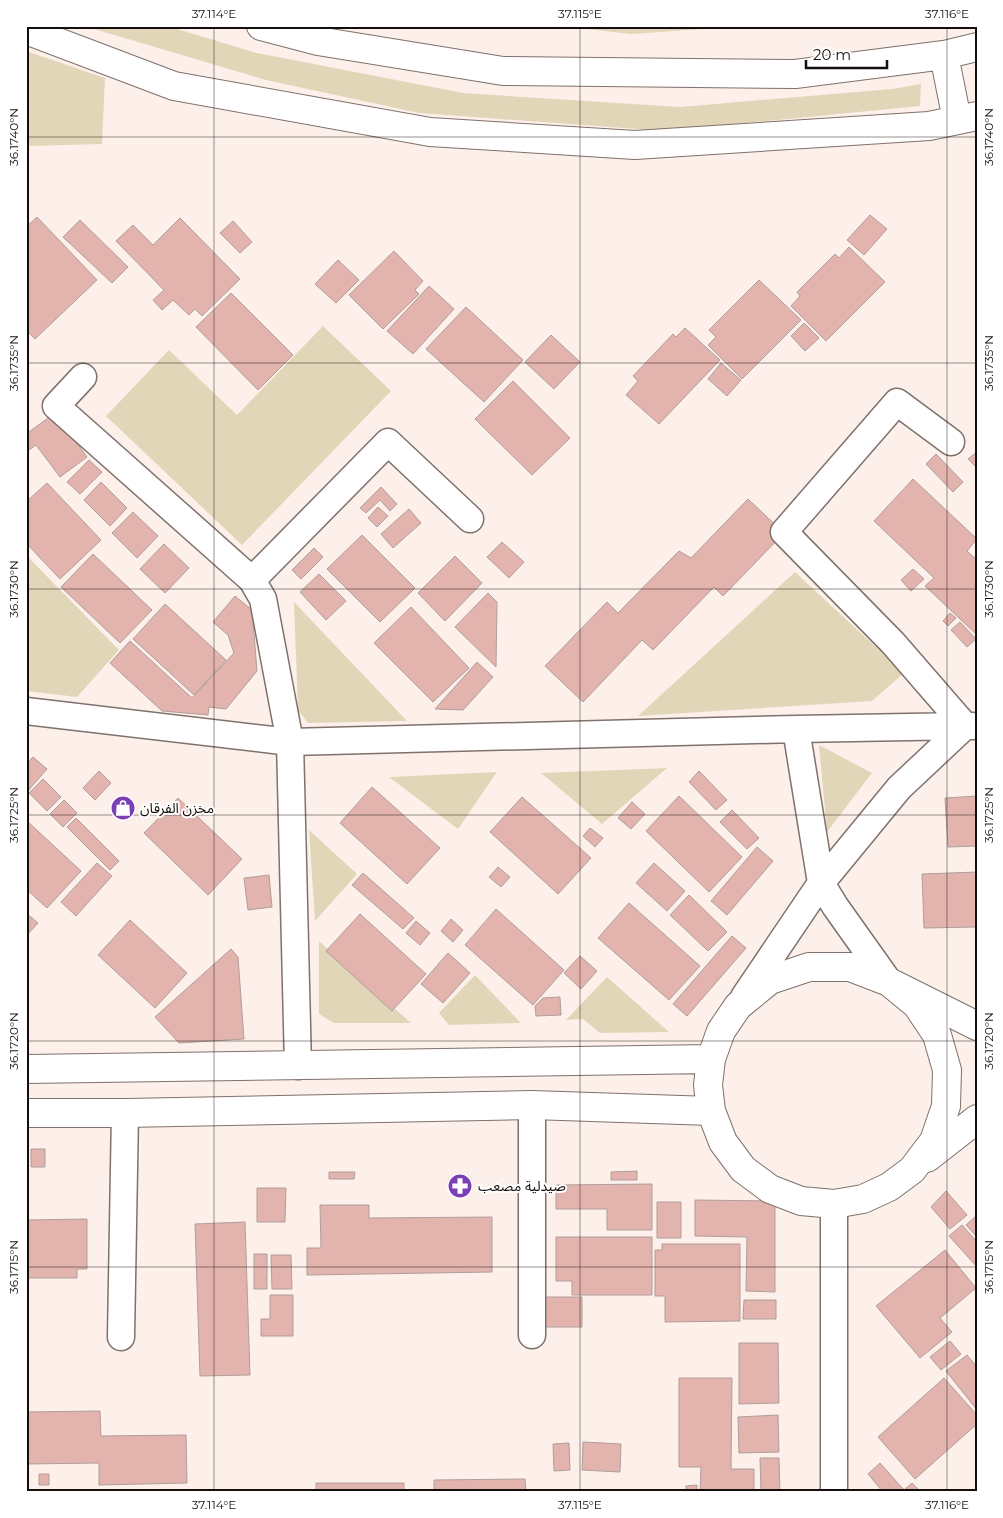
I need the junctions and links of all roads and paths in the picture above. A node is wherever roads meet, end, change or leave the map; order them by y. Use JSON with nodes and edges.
{"nodes":[{"id":1,"x":261,"y":26,"type":"edge"},
{"id":2,"x":26,"y":30,"type":"edge"},
{"id":3,"x":977,"y":47,"type":"edge"},
{"id":4,"x":944,"y":55,"type":"junction"},
{"id":5,"x":967,"y":118,"type":"edge"},
{"id":6,"x":83,"y":377,"type":"dead end"},
{"id":7,"x":951,"y":442,"type":"dead end"},
{"id":8,"x":470,"y":519,"type":"dead end"},
{"id":9,"x":252,"y":580,"type":"junction"},
{"id":10,"x":26,"y":711,"type":"edge"},
{"id":11,"x":971,"y":726,"type":"edge"},
{"id":12,"x":796,"y":729,"type":"junction"},
{"id":13,"x":290,"y":742,"type":"junction"},
{"id":14,"x":821,"y":883,"type":"junction"},
{"id":15,"x":889,"y":982,"type":"junction"},
{"id":16,"x":738,"y":1006,"type":"junction"},
{"id":17,"x":977,"y":1026,"type":"edge"},
{"id":18,"x":711,"y":1059,"type":"junction"},
{"id":19,"x":298,"y":1066,"type":"junction"},
{"id":20,"x":26,"y":1069,"type":"edge"},
{"id":21,"x":532,"y":1105,"type":"junction"},
{"id":22,"x":711,"y":1111,"type":"junction"},
{"id":23,"x":26,"y":1113,"type":"edge"},
{"id":24,"x":125,"y":1113,"type":"junction"},
{"id":25,"x":977,"y":1119,"type":"edge"},
{"id":26,"x":912,"y":1170,"type":"junction"},
{"id":27,"x":834,"y":1204,"type":"junction"},
{"id":28,"x":532,"y":1335,"type":"dead end"},
{"id":29,"x":121,"y":1337,"type":"dead end"},
{"id":30,"x":834,"y":1492,"type":"edge"}],
"edges":[{"from":1,"to":4,"type":"main road"},
{"from":2,"to":5,"type":"main road"},
{"from":3,"to":4,"type":"main road"},
{"from":4,"to":5,"type":"main road"},
{"from":6,"to":9,"type":"street"},
{"from":7,"to":11,"type":"street"},
{"from":8,"to":9,"type":"street"},
{"from":9,"to":13,"type":"street"},
{"from":10,"to":13,"type":"street"},
{"from":11,"to":12,"type":"street"},
{"from":11,"to":14,"type":"street"},
{"from":12,"to":13,"type":"street"},
{"from":12,"to":14,"type":"street"},
{"from":13,"to":19,"type":"street"},
{"from":14,"to":15,"type":"street"},
{"from":14,"to":16,"type":"street"},
{"from":15,"to":16,"type":"main road"},
{"from":15,"to":17,"type":"main road"},
{"from":15,"to":26,"type":"main road"},
{"from":16,"to":18,"type":"main road"},
{"from":18,"to":19,"type":"main road"},
{"from":18,"to":22,"type":"main road"},
{"from":19,"to":20,"type":"main road"},
{"from":21,"to":22,"type":"main road"},
{"from":21,"to":24,"type":"main road"},
{"from":21,"to":28,"type":"street"},
{"from":22,"to":27,"type":"main road"},
{"from":23,"to":24,"type":"main road"},
{"from":24,"to":29,"type":"street"},
{"from":25,"to":26,"type":"main road"},
{"from":26,"to":27,"type":"main road"},
{"from":27,"to":30,"type":"street"}]}
